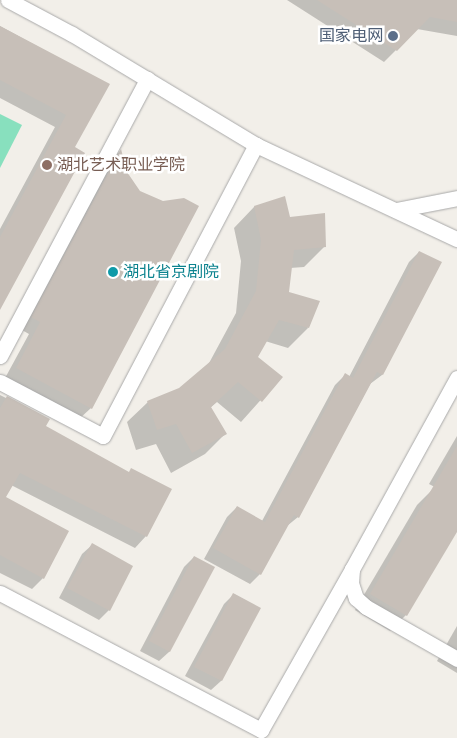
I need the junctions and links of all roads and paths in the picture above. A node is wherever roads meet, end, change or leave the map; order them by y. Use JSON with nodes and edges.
{"nodes":[{"id":1,"x":8,"y":0,"type":"edge"},
{"id":2,"x":147,"y":79,"type":"junction"},
{"id":3,"x":256,"y":144,"type":"junction"},
{"id":4,"x":457,"y":198,"type":"edge"},
{"id":5,"x":396,"y":210,"type":"junction"},
{"id":6,"x":457,"y":238,"type":"edge"},
{"id":7,"x":0,"y":356,"type":"edge"},
{"id":8,"x":457,"y":378,"type":"edge"},
{"id":9,"x":0,"y":382,"type":"edge"},
{"id":10,"x":352,"y":569,"type":"junction"},
{"id":11,"x":0,"y":593,"type":"edge"},
{"id":12,"x":457,"y":659,"type":"edge"}],
"edges":[{"from":1,"to":2,"type":"street"},
{"from":2,"to":3,"type":"street"},
{"from":2,"to":7,"type":"street"},
{"from":3,"to":5,"type":"street"},
{"from":3,"to":9,"type":"street"},
{"from":4,"to":5,"type":"street"},
{"from":5,"to":6,"type":"street"},
{"from":8,"to":10,"type":"street"},
{"from":10,"to":11,"type":"street"},
{"from":10,"to":12,"type":"street"}]}
